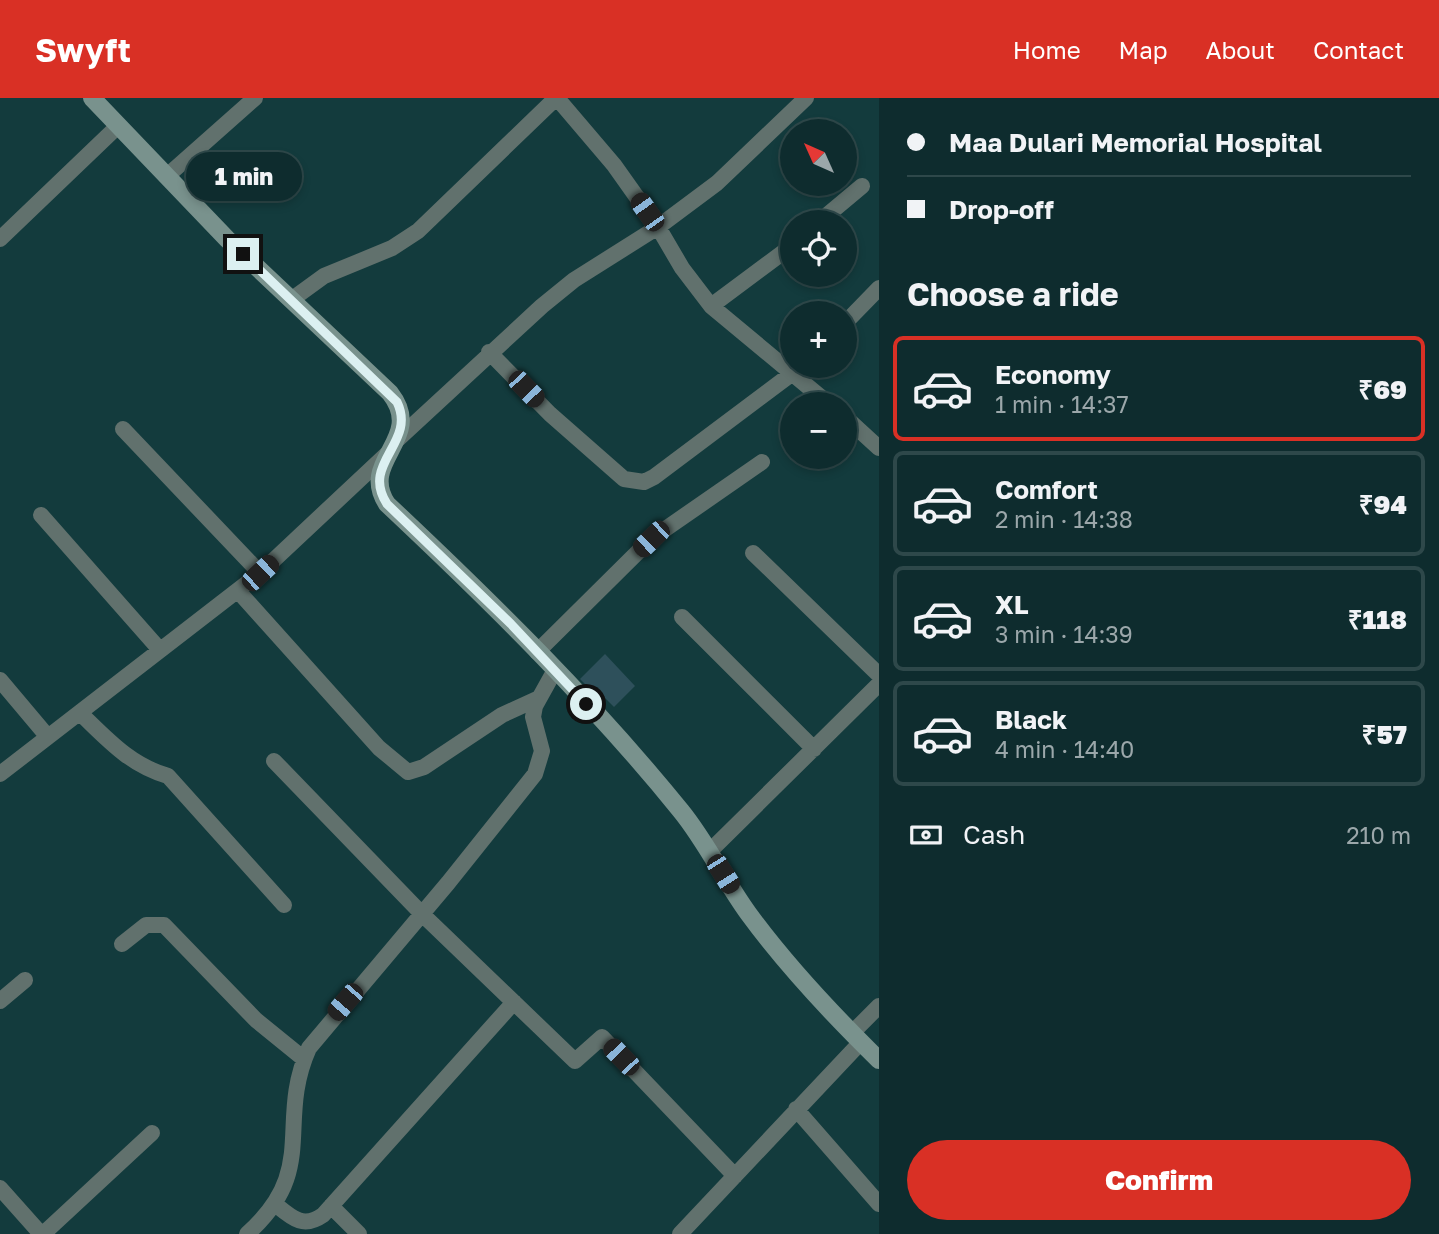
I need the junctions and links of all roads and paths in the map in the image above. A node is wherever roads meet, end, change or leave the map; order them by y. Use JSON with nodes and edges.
{"nodes":[{"id":1,"x":92,"y":98,"type":"edge"},
{"id":2,"x":255,"y":98,"type":"edge"},
{"id":3,"x":556,"y":98,"type":"edge"},
{"id":4,"x":798,"y":101,"type":"edge"},
{"id":5,"x":118,"y":125,"type":"junction"},
{"id":6,"x":167,"y":176,"type":"junction"},
{"id":7,"x":862,"y":186,"type":"dead end"},
{"id":8,"x":833,"y":210,"type":"edge"},
{"id":9,"x":658,"y":227,"type":"junction"},
{"id":10,"x":0,"y":239,"type":"edge"},
{"id":11,"x":780,"y":255,"type":"edge"},
{"id":12,"x":879,"y":288,"type":"edge"},
{"id":13,"x":291,"y":300,"type":"junction"},
{"id":14,"x":711,"y":306,"type":"junction"},
{"id":15,"x":857,"y":311,"type":"edge"},
{"id":16,"x":489,"y":352,"type":"junction"},
{"id":17,"x":780,"y":357,"type":"edge"},
{"id":18,"x":786,"y":378,"type":"edge"},
{"id":19,"x":805,"y":378,"type":"edge"},
{"id":20,"x":818,"y":392,"type":"edge"},
{"id":21,"x":857,"y":428,"type":"edge"},
{"id":22,"x":123,"y":429,"type":"dead end"},
{"id":23,"x":394,"y":445,"type":"junction"},
{"id":24,"x":879,"y":447,"type":"edge"},
{"id":25,"x":762,"y":462,"type":"dead end"},
{"id":26,"x":41,"y":514,"type":"dead end"},
{"id":27,"x":753,"y":553,"type":"dead end"},
{"id":28,"x":260,"y":573,"type":"junction"},
{"id":29,"x":238,"y":591,"type":"junction"},
{"id":30,"x":682,"y":617,"type":"dead end"},
{"id":31,"x":160,"y":650,"type":"junction"},
{"id":32,"x":537,"y":652,"type":"junction"},
{"id":33,"x":555,"y":670,"type":"junction"},
{"id":34,"x":879,"y":675,"type":"edge"},
{"id":35,"x":0,"y":680,"type":"edge"},
{"id":36,"x":879,"y":684,"type":"edge"},
{"id":37,"x":537,"y":699,"type":"junction"},
{"id":38,"x":80,"y":713,"type":"junction"},
{"id":39,"x":48,"y":737,"type":"junction"},
{"id":40,"x":814,"y":749,"type":"junction"},
{"id":41,"x":274,"y":761,"type":"dead end"},
{"id":42,"x":0,"y":774,"type":"edge"},
{"id":43,"x":710,"y":851,"type":"junction"},
{"id":44,"x":284,"y":905,"type":"dead end"},
{"id":45,"x":422,"y":914,"type":"junction"},
{"id":46,"x":122,"y":944,"type":"dead end"},
{"id":47,"x":25,"y":980,"type":"dead end"},
{"id":48,"x":0,"y":1001,"type":"edge"},
{"id":49,"x":514,"y":1002,"type":"junction"},
{"id":50,"x":879,"y":1006,"type":"edge"},
{"id":51,"x":856,"y":1037,"type":"junction"},
{"id":52,"x":304,"y":1059,"type":"junction"},
{"id":53,"x":879,"y":1060,"type":"edge"},
{"id":54,"x":796,"y":1108,"type":"junction"},
{"id":55,"x":152,"y":1133,"type":"dead end"},
{"id":56,"x":735,"y":1176,"type":"junction"},
{"id":57,"x":3,"y":1198,"type":"edge"},
{"id":58,"x":275,"y":1204,"type":"junction"},
{"id":59,"x":879,"y":1204,"type":"edge"},
{"id":60,"x":331,"y":1206,"type":"junction"},
{"id":61,"x":42,"y":1234,"type":"edge"},
{"id":62,"x":247,"y":1234,"type":"edge"},
{"id":63,"x":359,"y":1234,"type":"edge"},
{"id":64,"x":680,"y":1234,"type":"edge"}],
"edges":[{"from":1,"to":5,"type":"street"},
{"from":2,"to":6,"type":"street"},
{"from":3,"to":9,"type":"street"},
{"from":3,"to":13,"type":"street"},
{"from":4,"to":9,"type":"street"},
{"from":5,"to":6,"type":"street"},
{"from":5,"to":10,"type":"street"},
{"from":6,"to":13,"type":"street"},
{"from":7,"to":8,"type":"street"},
{"from":9,"to":14,"type":"street"},
{"from":9,"to":16,"type":"street"},
{"from":11,"to":14,"type":"street"},
{"from":12,"to":15,"type":"street"},
{"from":13,"to":23,"type":"street"},
{"from":14,"to":17,"type":"street"},
{"from":16,"to":18,"type":"street"},
{"from":16,"to":23,"type":"street"},
{"from":19,"to":20,"type":"street"},
{"from":21,"to":24,"type":"street"},
{"from":22,"to":28,"type":"street"},
{"from":23,"to":28,"type":"street"},
{"from":23,"to":32,"type":"street"},
{"from":25,"to":32,"type":"street"},
{"from":26,"to":31,"type":"street"},
{"from":27,"to":34,"type":"street"},
{"from":28,"to":29,"type":"street"},
{"from":29,"to":31,"type":"street"},
{"from":29,"to":37,"type":"street"},
{"from":30,"to":40,"type":"street"},
{"from":31,"to":38,"type":"street"},
{"from":32,"to":33,"type":"street"},
{"from":33,"to":37,"type":"street"},
{"from":33,"to":43,"type":"street"},
{"from":35,"to":39,"type":"street"},
{"from":36,"to":40,"type":"street"},
{"from":37,"to":45,"type":"street"},
{"from":38,"to":39,"type":"street"},
{"from":38,"to":44,"type":"street"},
{"from":39,"to":42,"type":"street"},
{"from":40,"to":43,"type":"street"},
{"from":41,"to":45,"type":"street"},
{"from":43,"to":51,"type":"street"},
{"from":45,"to":49,"type":"street"},
{"from":45,"to":52,"type":"street"},
{"from":46,"to":52,"type":"street"},
{"from":47,"to":48,"type":"street"},
{"from":49,"to":56,"type":"street"},
{"from":49,"to":60,"type":"street"},
{"from":50,"to":51,"type":"street"},
{"from":51,"to":53,"type":"street"},
{"from":51,"to":54,"type":"street"},
{"from":52,"to":58,"type":"street"},
{"from":54,"to":56,"type":"street"},
{"from":54,"to":59,"type":"street"},
{"from":55,"to":61,"type":"street"},
{"from":56,"to":64,"type":"street"},
{"from":57,"to":61,"type":"street"},
{"from":58,"to":60,"type":"street"},
{"from":58,"to":62,"type":"street"},
{"from":60,"to":63,"type":"street"}]}
